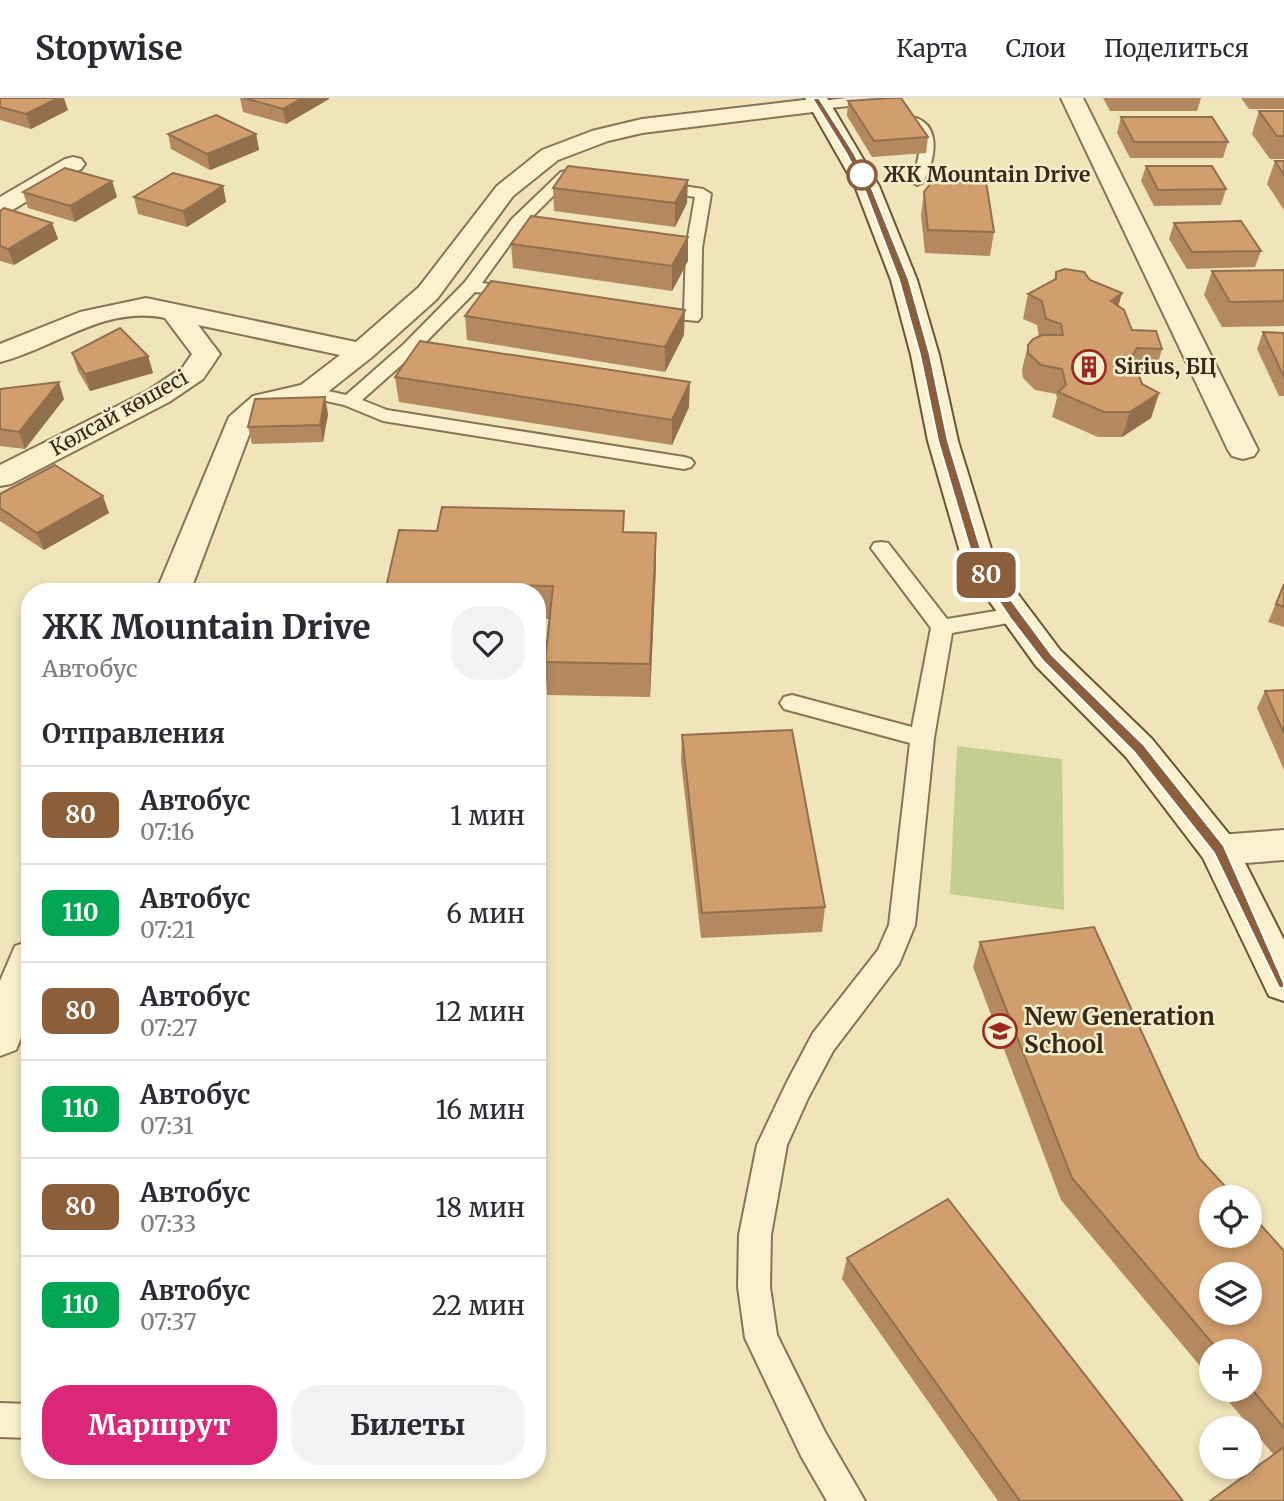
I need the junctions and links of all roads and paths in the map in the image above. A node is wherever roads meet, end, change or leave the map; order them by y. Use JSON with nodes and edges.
{"nodes":[{"id":1,"x":1072,"y":98,"type":"edge"},
{"id":2,"x":883,"y":99,"type":"edge"},
{"id":3,"x":819,"y":101,"type":"edge"},
{"id":4,"x":73,"y":164,"type":"dead end"},
{"id":5,"x":593,"y":179,"type":"edge"},
{"id":6,"x":917,"y":180,"type":"dead end"},
{"id":7,"x":634,"y":185,"type":"edge"},
{"id":8,"x":0,"y":206,"type":"edge"},
{"id":9,"x":471,"y":286,"type":"junction"},
{"id":10,"x":540,"y":296,"type":"edge"},
{"id":11,"x":173,"y":310,"type":"junction"},
{"id":12,"x":636,"y":310,"type":"edge"},
{"id":13,"x":362,"y":351,"type":"junction"},
{"id":14,"x":0,"y":354,"type":"edge"},
{"id":15,"x":310,"y":392,"type":"junction"},
{"id":16,"x":350,"y":401,"type":"junction"},
{"id":17,"x":1243,"y":450,"type":"dead end"},
{"id":18,"x":684,"y":463,"type":"dead end"},
{"id":19,"x":0,"y":477,"type":"edge"},
{"id":20,"x":881,"y":548,"type":"dead end"},
{"id":21,"x":177,"y":583,"type":"edge"},
{"id":22,"x":1014,"y":615,"type":"junction"},
{"id":23,"x":942,"y":627,"type":"junction"},
{"id":24,"x":792,"y":703,"type":"dead end"},
{"id":25,"x":922,"y":738,"type":"junction"},
{"id":26,"x":1284,"y":845,"type":"edge"},
{"id":27,"x":1219,"y":850,"type":"junction"},
{"id":28,"x":1284,"y":983,"type":"edge"},
{"id":29,"x":21,"y":992,"type":"edge"},
{"id":30,"x":12,"y":1025,"type":"edge"},
{"id":31,"x":0,"y":1420,"type":"edge"},
{"id":32,"x":21,"y":1421,"type":"edge"},
{"id":33,"x":847,"y":1501,"type":"edge"}],
"edges":[{"from":1,"to":17,"type":"street"},
{"from":2,"to":3,"type":"lane"},
{"from":2,"to":6,"type":"lane"},
{"from":3,"to":13,"type":"street"},
{"from":3,"to":22,"type":"street"},
{"from":4,"to":8,"type":"street"},
{"from":5,"to":9,"type":"lane"},
{"from":7,"to":12,"type":"lane"},
{"from":9,"to":10,"type":"lane"},
{"from":9,"to":16,"type":"lane"},
{"from":11,"to":13,"type":"street"},
{"from":11,"to":14,"type":"street"},
{"from":11,"to":19,"type":"street","name":"Көлсай көшесі"},
{"from":13,"to":15,"type":"street"},
{"from":15,"to":16,"type":"lane"},
{"from":15,"to":21,"type":"street"},
{"from":16,"to":18,"type":"lane"},
{"from":20,"to":23,"type":"lane"},
{"from":22,"to":23,"type":"lane"},
{"from":22,"to":27,"type":"street"},
{"from":23,"to":25,"type":"lane"},
{"from":24,"to":25,"type":"lane"},
{"from":25,"to":33,"type":"lane"},
{"from":26,"to":27,"type":"street"},
{"from":27,"to":28,"type":"street"},
{"from":29,"to":30,"type":"street"},
{"from":31,"to":32,"type":"lane"}]}
